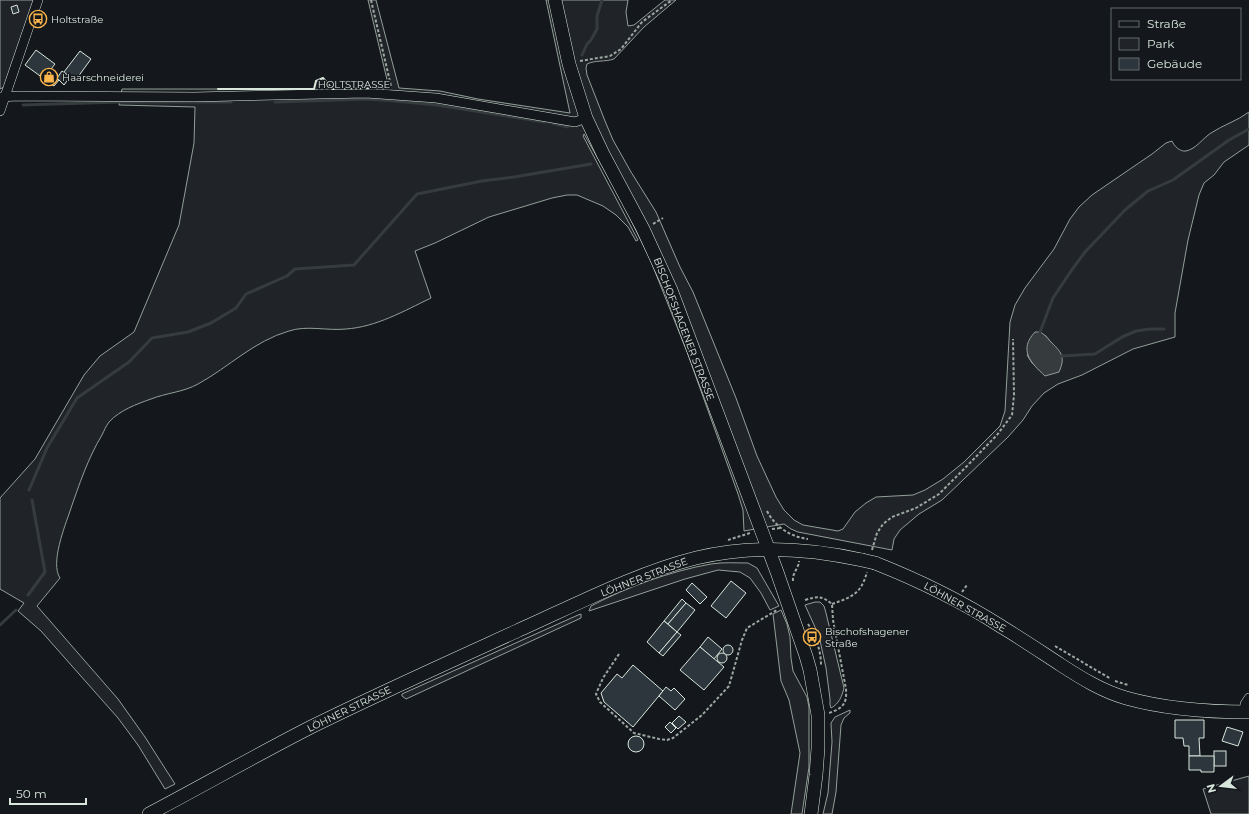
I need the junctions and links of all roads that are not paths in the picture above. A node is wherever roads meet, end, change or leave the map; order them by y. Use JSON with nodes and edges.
{"nodes":[{"id":1,"x":38,"y":0,"type":"edge"},
{"id":2,"x":555,"y":0,"type":"edge"},
{"id":3,"x":3,"y":97,"type":"edge"},
{"id":4,"x":0,"y":111,"type":"edge"},
{"id":5,"x":586,"y":118,"type":"junction"},
{"id":6,"x":768,"y":550,"type":"junction"},
{"id":7,"x":1249,"y":698,"type":"edge"},
{"id":8,"x":1246,"y":712,"type":"edge"},
{"id":9,"x":149,"y":814,"type":"edge"},
{"id":10,"x":811,"y":814,"type":"edge"}],
"edges":[{"from":1,"to":3,"type":"street"},
{"from":2,"to":5,"type":"main road","name":"BISCHOFSHAGENER STRASSE"},
{"from":3,"to":4,"type":"street"},
{"from":3,"to":5,"type":"street","name":"HOLTSTRASSE"},
{"from":5,"to":6,"type":"main road","name":"BISCHOFSHAGENER STRASSE"},
{"from":6,"to":8,"type":"main road","name":"LÖHNER STRASSE"},
{"from":6,"to":9,"type":"main road","name":"LÖHNER STRASSE"},
{"from":6,"to":10,"type":"main road","name":"BISCHOFSHAGENER STRASSE"},
{"from":7,"to":8,"type":"street"}]}
